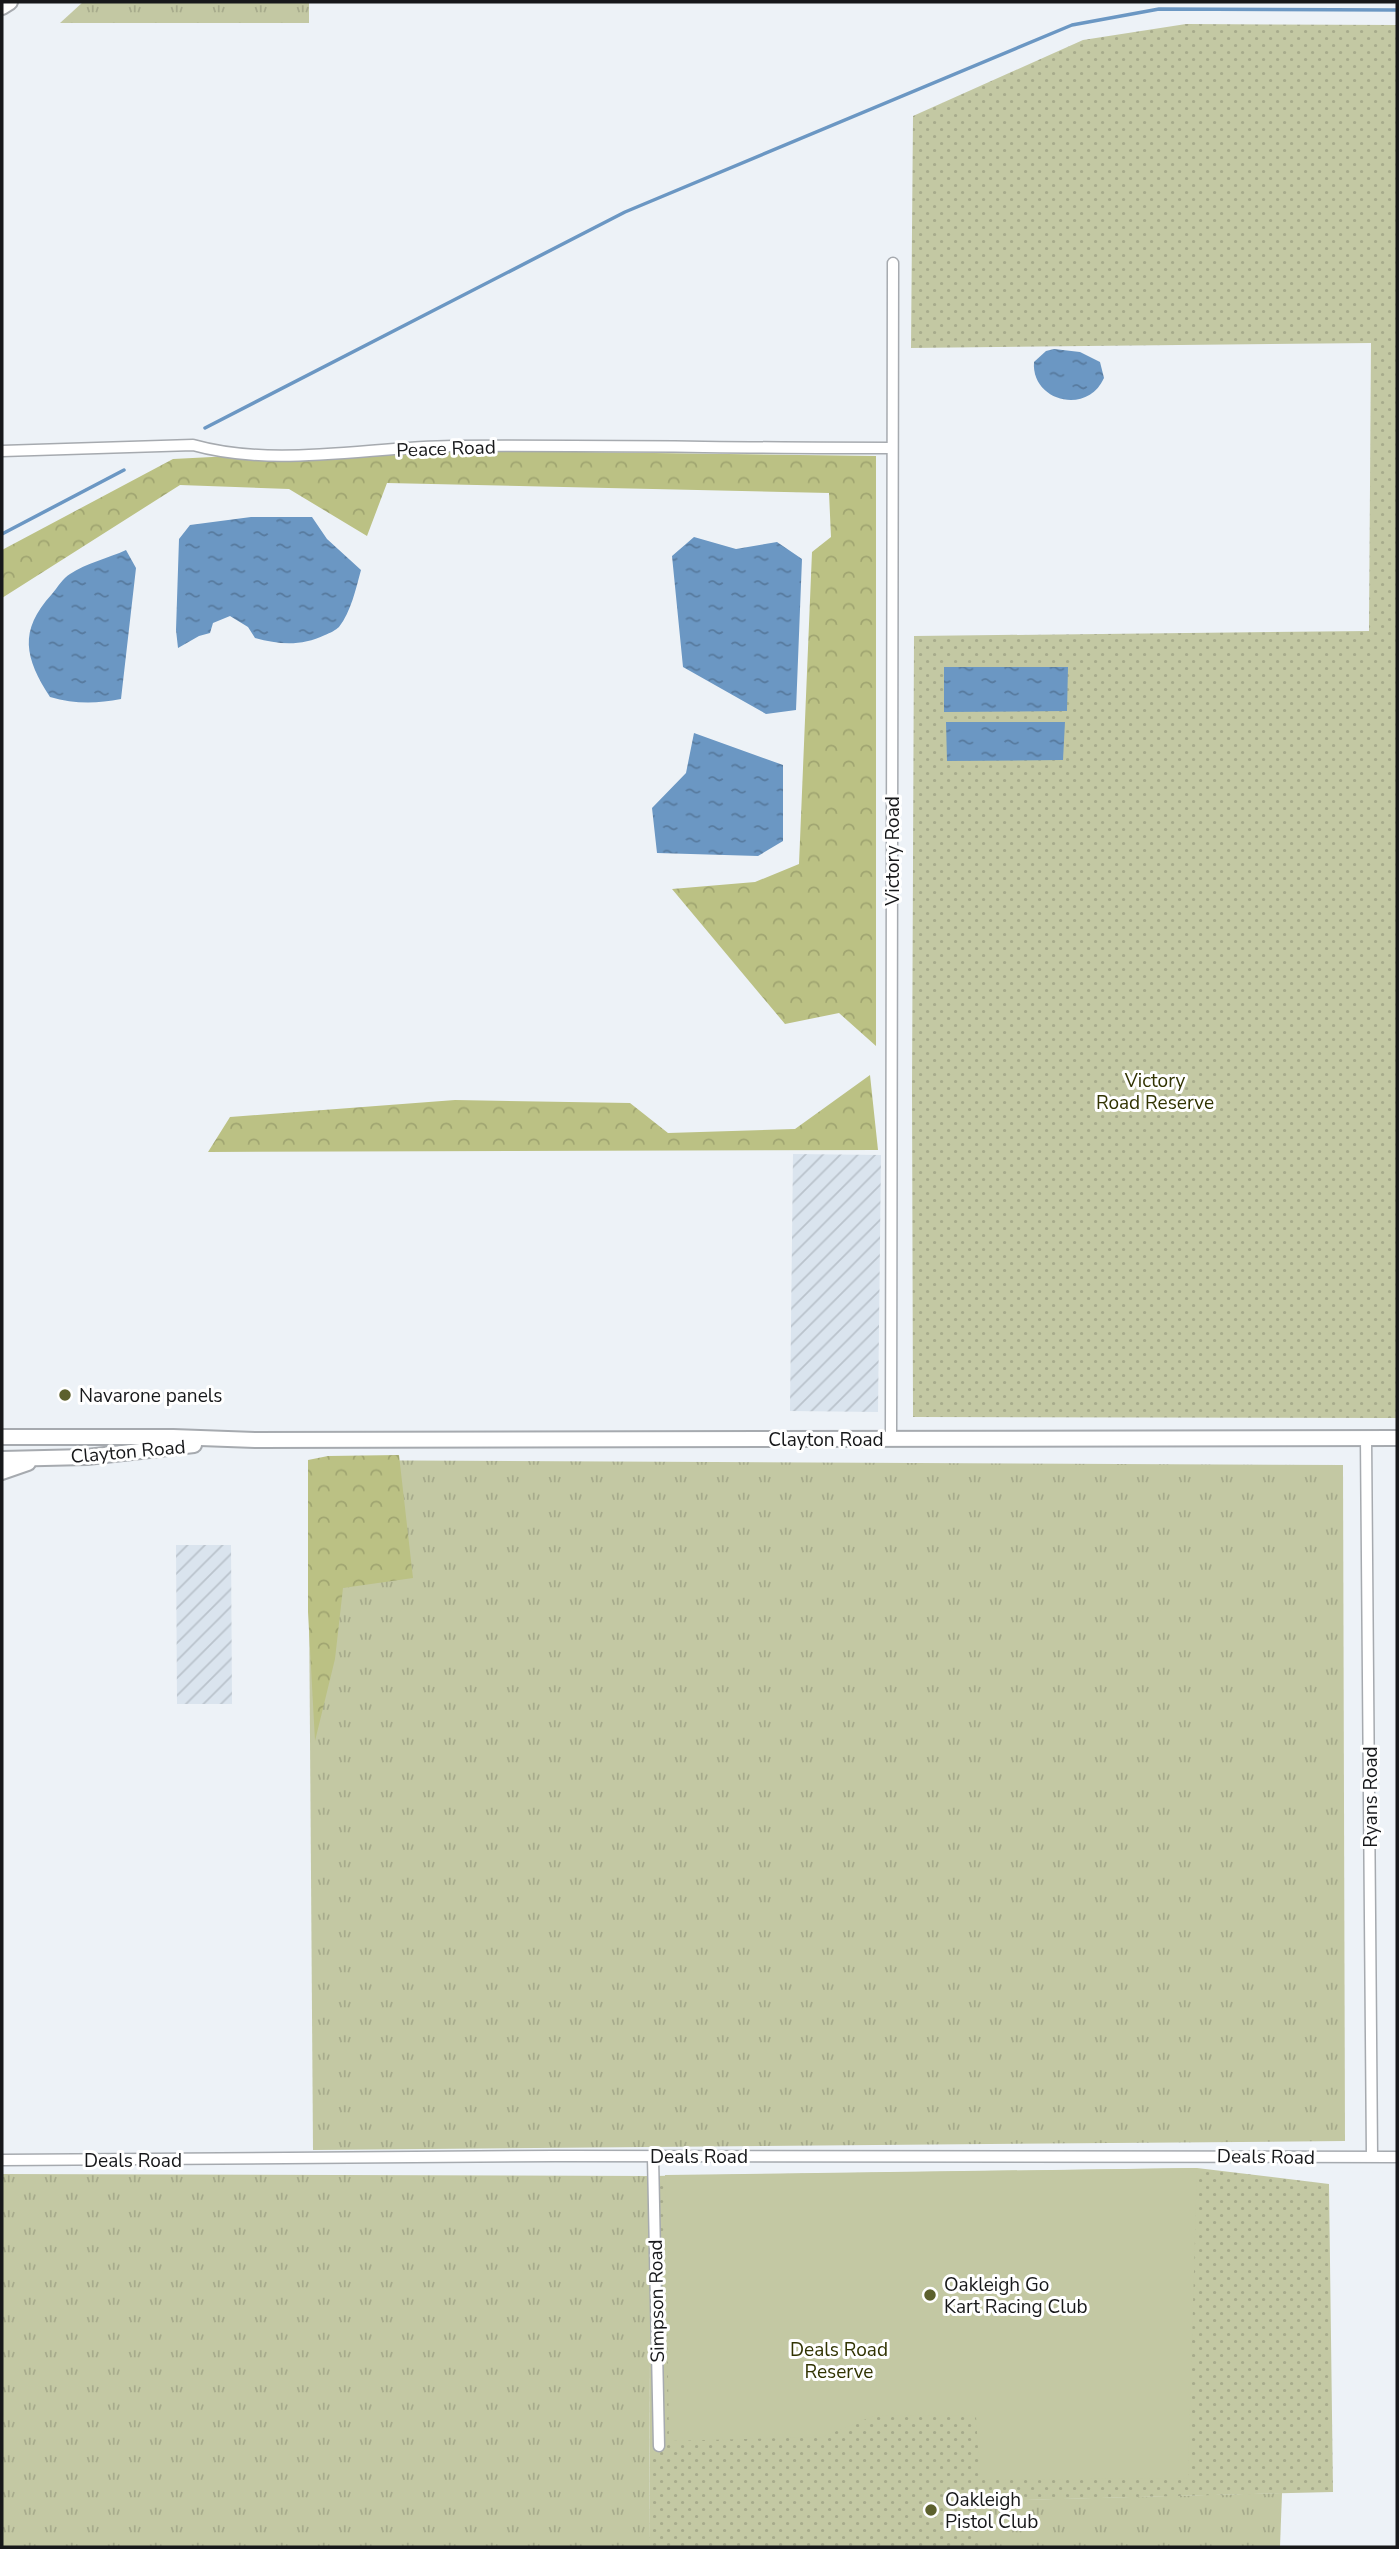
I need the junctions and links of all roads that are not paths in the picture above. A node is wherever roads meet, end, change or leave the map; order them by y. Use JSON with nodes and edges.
{"nodes":[{"id":1,"x":10,"y":2,"type":"edge"},
{"id":2,"x":2,"y":7,"type":"edge"},
{"id":3,"x":892,"y":263,"type":"dead end"},
{"id":4,"x":892,"y":448,"type":"junction"},
{"id":5,"x":2,"y":451,"type":"edge"},
{"id":6,"x":2,"y":1437,"type":"edge"},
{"id":7,"x":61,"y":1437,"type":"junction"},
{"id":8,"x":1366,"y":1438,"type":"junction"},
{"id":9,"x":1397,"y":1438,"type":"edge"},
{"id":10,"x":891,"y":1439,"type":"junction"},
{"id":11,"x":255,"y":1440,"type":"junction"},
{"id":12,"x":54,"y":1458,"type":"junction"},
{"id":13,"x":2,"y":1459,"type":"edge"},
{"id":14,"x":2,"y":1472,"type":"edge"},
{"id":15,"x":1372,"y":2156,"type":"junction"},
{"id":16,"x":653,"y":2157,"type":"junction"},
{"id":17,"x":1397,"y":2157,"type":"edge"},
{"id":18,"x":2,"y":2160,"type":"edge"},
{"id":19,"x":659,"y":2446,"type":"dead end"}],
"edges":[{"from":1,"to":2,"type":"main road"},
{"from":3,"to":4,"type":"street","name":"Victory Road"},
{"from":4,"to":5,"type":"street","name":"Peace Road"},
{"from":4,"to":10,"type":"street","name":"Victory Road"},
{"from":6,"to":7,"type":"main road","name":"Clayton Road"},
{"from":7,"to":11,"type":"main road","name":"Clayton Road"},
{"from":7,"to":12,"type":"main road"},
{"from":8,"to":9,"type":"main road","name":"Clayton Road"},
{"from":8,"to":10,"type":"main road","name":"Clayton Road"},
{"from":8,"to":15,"type":"street","name":"Ryans Road"},
{"from":10,"to":11,"type":"main road","name":"Clayton Road"},
{"from":11,"to":12,"type":"main road","name":"Clayton Road"},
{"from":12,"to":13,"type":"main road","name":"Clayton Road"},
{"from":12,"to":14,"type":"main road"},
{"from":15,"to":16,"type":"street","name":"Deals Road"},
{"from":15,"to":17,"type":"street","name":"Deals Road"},
{"from":16,"to":18,"type":"street","name":"Deals Road"},
{"from":16,"to":19,"type":"street","name":"Simpson Road"}]}
